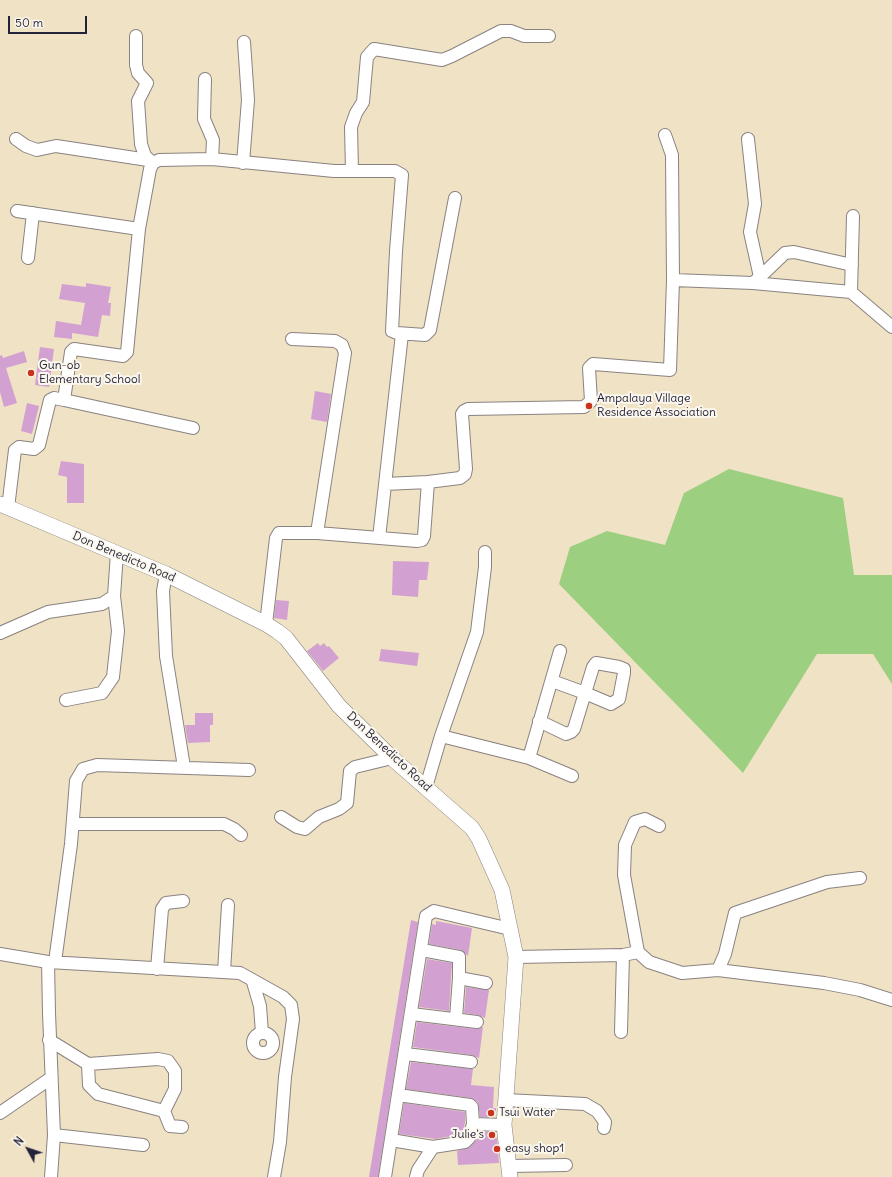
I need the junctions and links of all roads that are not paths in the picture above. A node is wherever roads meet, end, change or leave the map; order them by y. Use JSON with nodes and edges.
{"nodes":[{"id":1,"x":136,"y":36,"type":"dead end"},
{"id":2,"x":549,"y":36,"type":"dead end"},
{"id":3,"x":244,"y":42,"type":"dead end"},
{"id":4,"x":205,"y":79,"type":"dead end"},
{"id":5,"x":665,"y":135,"type":"dead end"},
{"id":6,"x":16,"y":139,"type":"dead end"},
{"id":7,"x":748,"y":139,"type":"dead end"},
{"id":8,"x":212,"y":159,"type":"junction"},
{"id":9,"x":150,"y":162,"type":"junction"},
{"id":10,"x":242,"y":163,"type":"junction"},
{"id":11,"x":352,"y":171,"type":"junction"},
{"id":12,"x":455,"y":198,"type":"dead end"},
{"id":13,"x":17,"y":211,"type":"dead end"},
{"id":14,"x":33,"y":213,"type":"junction"},
{"id":15,"x":853,"y":216,"type":"dead end"},
{"id":16,"x":139,"y":229,"type":"junction"},
{"id":17,"x":28,"y":258,"type":"dead end"},
{"id":18,"x":852,"y":265,"type":"junction"},
{"id":19,"x":674,"y":280,"type":"junction"},
{"id":20,"x":756,"y":280,"type":"junction"},
{"id":21,"x":852,"y":292,"type":"junction"},
{"id":22,"x":892,"y":327,"type":"edge"},
{"id":23,"x":402,"y":334,"type":"junction"},
{"id":24,"x":292,"y":340,"type":"dead end"},
{"id":25,"x":64,"y":400,"type":"junction"},
{"id":26,"x":193,"y":428,"type":"dead end"},
{"id":27,"x":428,"y":482,"type":"junction"},
{"id":28,"x":385,"y":484,"type":"junction"},
{"id":29,"x":4,"y":506,"type":"edge"},
{"id":30,"x":317,"y":533,"type":"junction"},
{"id":31,"x":378,"y":538,"type":"junction"},
{"id":32,"x":484,"y":552,"type":"dead end"},
{"id":33,"x":117,"y":553,"type":"junction"},
{"id":34,"x":166,"y":574,"type":"junction"},
{"id":35,"x":114,"y":596,"type":"junction"},
{"id":36,"x":266,"y":624,"type":"junction"},
{"id":37,"x":0,"y":633,"type":"edge"},
{"id":38,"x":560,"y":651,"type":"dead end"},
{"id":39,"x":552,"y":681,"type":"junction"},
{"id":40,"x":66,"y":700,"type":"dead end"},
{"id":41,"x":539,"y":721,"type":"junction"},
{"id":42,"x":441,"y":736,"type":"junction"},
{"id":43,"x":392,"y":758,"type":"junction"},
{"id":44,"x":529,"y":758,"type":"junction"},
{"id":45,"x":184,"y":767,"type":"junction"},
{"id":46,"x":248,"y":770,"type":"dead end"},
{"id":47,"x":572,"y":776,"type":"dead end"},
{"id":48,"x":426,"y":787,"type":"junction"},
{"id":49,"x":281,"y":817,"type":"dead end"},
{"id":50,"x":74,"y":824,"type":"junction"},
{"id":51,"x":660,"y":826,"type":"dead end"},
{"id":52,"x":241,"y":835,"type":"dead end"},
{"id":53,"x":860,"y":878,"type":"dead end"},
{"id":54,"x":183,"y":901,"type":"dead end"},
{"id":55,"x":228,"y":905,"type":"dead end"},
{"id":56,"x":510,"y":929,"type":"junction"},
{"id":57,"x":422,"y":950,"type":"junction"},
{"id":58,"x":638,"y":952,"type":"junction"},
{"id":59,"x":0,"y":954,"type":"edge"},
{"id":60,"x":623,"y":955,"type":"junction"},
{"id":61,"x":516,"y":957,"type":"junction"},
{"id":62,"x":52,"y":962,"type":"junction"},
{"id":63,"x":157,"y":969,"type":"junction"},
{"id":64,"x":718,"y":970,"type":"junction"},
{"id":65,"x":224,"y":972,"type":"junction"},
{"id":66,"x":459,"y":978,"type":"junction"},
{"id":67,"x":253,"y":982,"type":"junction"},
{"id":68,"x":486,"y":983,"type":"dead end"},
{"id":69,"x":892,"y":1000,"type":"edge"},
{"id":70,"x":412,"y":1014,"type":"junction"},
{"id":71,"x":456,"y":1018,"type":"junction"},
{"id":72,"x":478,"y":1022,"type":"dead end"},
{"id":73,"x":621,"y":1032,"type":"dead end"},
{"id":74,"x":262,"y":1033,"type":"dead end"},
{"id":75,"x":49,"y":1040,"type":"junction"},
{"id":76,"x":406,"y":1054,"type":"junction"},
{"id":77,"x":471,"y":1062,"type":"dead end"},
{"id":78,"x":88,"y":1064,"type":"junction"},
{"id":79,"x":51,"y":1078,"type":"junction"},
{"id":80,"x":398,"y":1094,"type":"junction"},
{"id":81,"x":506,"y":1100,"type":"junction"},
{"id":82,"x":164,"y":1112,"type":"junction"},
{"id":83,"x":0,"y":1113,"type":"edge"},
{"id":84,"x":473,"y":1124,"type":"junction"},
{"id":85,"x":504,"y":1125,"type":"junction"},
{"id":86,"x":182,"y":1127,"type":"dead end"},
{"id":87,"x":604,"y":1128,"type":"dead end"},
{"id":88,"x":54,"y":1135,"type":"junction"},
{"id":89,"x":391,"y":1140,"type":"junction"},
{"id":90,"x":143,"y":1145,"type":"dead end"},
{"id":91,"x":434,"y":1147,"type":"junction"},
{"id":92,"x":566,"y":1165,"type":"dead end"},
{"id":93,"x":510,"y":1171,"type":"edge"},
{"id":94,"x":51,"y":1177,"type":"edge"},
{"id":95,"x":274,"y":1177,"type":"edge"},
{"id":96,"x":385,"y":1177,"type":"edge"},
{"id":97,"x":416,"y":1177,"type":"edge"}],
"edges":[{"from":1,"to":9,"type":"street"},
{"from":2,"to":11,"type":"street"},
{"from":3,"to":10,"type":"street"},
{"from":4,"to":8,"type":"street"},
{"from":5,"to":19,"type":"street"},
{"from":6,"to":9,"type":"street"},
{"from":7,"to":20,"type":"street"},
{"from":8,"to":9,"type":"street"},
{"from":8,"to":10,"type":"street"},
{"from":9,"to":16,"type":"street"},
{"from":10,"to":11,"type":"street"},
{"from":11,"to":23,"type":"street"},
{"from":12,"to":23,"type":"street"},
{"from":13,"to":14,"type":"street"},
{"from":14,"to":16,"type":"street"},
{"from":14,"to":17,"type":"street"},
{"from":15,"to":18,"type":"street"},
{"from":16,"to":25,"type":"street"},
{"from":18,"to":20,"type":"street"},
{"from":18,"to":21,"type":"street"},
{"from":19,"to":20,"type":"street"},
{"from":19,"to":27,"type":"street"},
{"from":20,"to":21,"type":"street"},
{"from":21,"to":22,"type":"street"},
{"from":23,"to":28,"type":"street"},
{"from":24,"to":30,"type":"street"},
{"from":25,"to":26,"type":"street"},
{"from":25,"to":29,"type":"street"},
{"from":27,"to":28,"type":"street"},
{"from":27,"to":31,"type":"street"},
{"from":28,"to":31,"type":"street"},
{"from":29,"to":33,"type":"street","name":"Don Benedicto Road"},
{"from":30,"to":31,"type":"street"},
{"from":30,"to":36,"type":"street"},
{"from":32,"to":42,"type":"street"},
{"from":33,"to":34,"type":"street","name":"Don Benedicto Road"},
{"from":33,"to":35,"type":"street"},
{"from":34,"to":36,"type":"street","name":"Don Benedicto Road"},
{"from":34,"to":45,"type":"street"},
{"from":35,"to":37,"type":"street"},
{"from":35,"to":40,"type":"street"},
{"from":36,"to":43,"type":"street","name":"Don Benedicto Road"},
{"from":38,"to":39,"type":"street"},
{"from":39,"to":41,"type":"street"},
{"from":39,"to":41,"type":"street"},
{"from":41,"to":44,"type":"street"},
{"from":42,"to":44,"type":"street"},
{"from":42,"to":48,"type":"street"},
{"from":43,"to":48,"type":"street","name":"Don Benedicto Road"},
{"from":43,"to":49,"type":"street"},
{"from":44,"to":47,"type":"street"},
{"from":45,"to":46,"type":"street"},
{"from":45,"to":50,"type":"street"},
{"from":48,"to":56,"type":"street","name":"Don Benedicto Road"},
{"from":50,"to":52,"type":"street"},
{"from":50,"to":62,"type":"street"},
{"from":51,"to":58,"type":"street"},
{"from":53,"to":64,"type":"street"},
{"from":54,"to":63,"type":"street"},
{"from":55,"to":65,"type":"street"},
{"from":56,"to":57,"type":"street"},
{"from":56,"to":61,"type":"street","name":"Don Benedicto Road"},
{"from":57,"to":66,"type":"street"},
{"from":57,"to":70,"type":"street"},
{"from":58,"to":60,"type":"street"},
{"from":58,"to":64,"type":"street"},
{"from":59,"to":62,"type":"street"},
{"from":60,"to":61,"type":"street"},
{"from":60,"to":73,"type":"street"},
{"from":61,"to":81,"type":"street","name":"Don Benedicto Road"},
{"from":62,"to":63,"type":"street"},
{"from":62,"to":75,"type":"street"},
{"from":63,"to":65,"type":"street"},
{"from":64,"to":69,"type":"street"},
{"from":65,"to":67,"type":"street"},
{"from":66,"to":68,"type":"street"},
{"from":66,"to":71,"type":"street"},
{"from":67,"to":74,"type":"street"},
{"from":67,"to":95,"type":"street"},
{"from":70,"to":71,"type":"street"},
{"from":70,"to":76,"type":"street"},
{"from":71,"to":72,"type":"street"},
{"from":75,"to":78,"type":"street"},
{"from":75,"to":79,"type":"street"},
{"from":76,"to":77,"type":"street"},
{"from":76,"to":80,"type":"street"},
{"from":78,"to":82,"type":"street"},
{"from":78,"to":82,"type":"street"},
{"from":79,"to":83,"type":"street"},
{"from":79,"to":88,"type":"street"},
{"from":80,"to":84,"type":"street"},
{"from":80,"to":89,"type":"street"},
{"from":81,"to":85,"type":"street","name":"Don Benedicto Road"},
{"from":81,"to":87,"type":"street"},
{"from":82,"to":86,"type":"street"},
{"from":84,"to":85,"type":"street"},
{"from":84,"to":91,"type":"street"},
{"from":85,"to":93,"type":"street","name":"Don Benedicto Road"},
{"from":88,"to":90,"type":"street"},
{"from":88,"to":94,"type":"street"},
{"from":89,"to":91,"type":"street"},
{"from":89,"to":96,"type":"street"},
{"from":91,"to":97,"type":"street"},
{"from":92,"to":93,"type":"street"}]}
